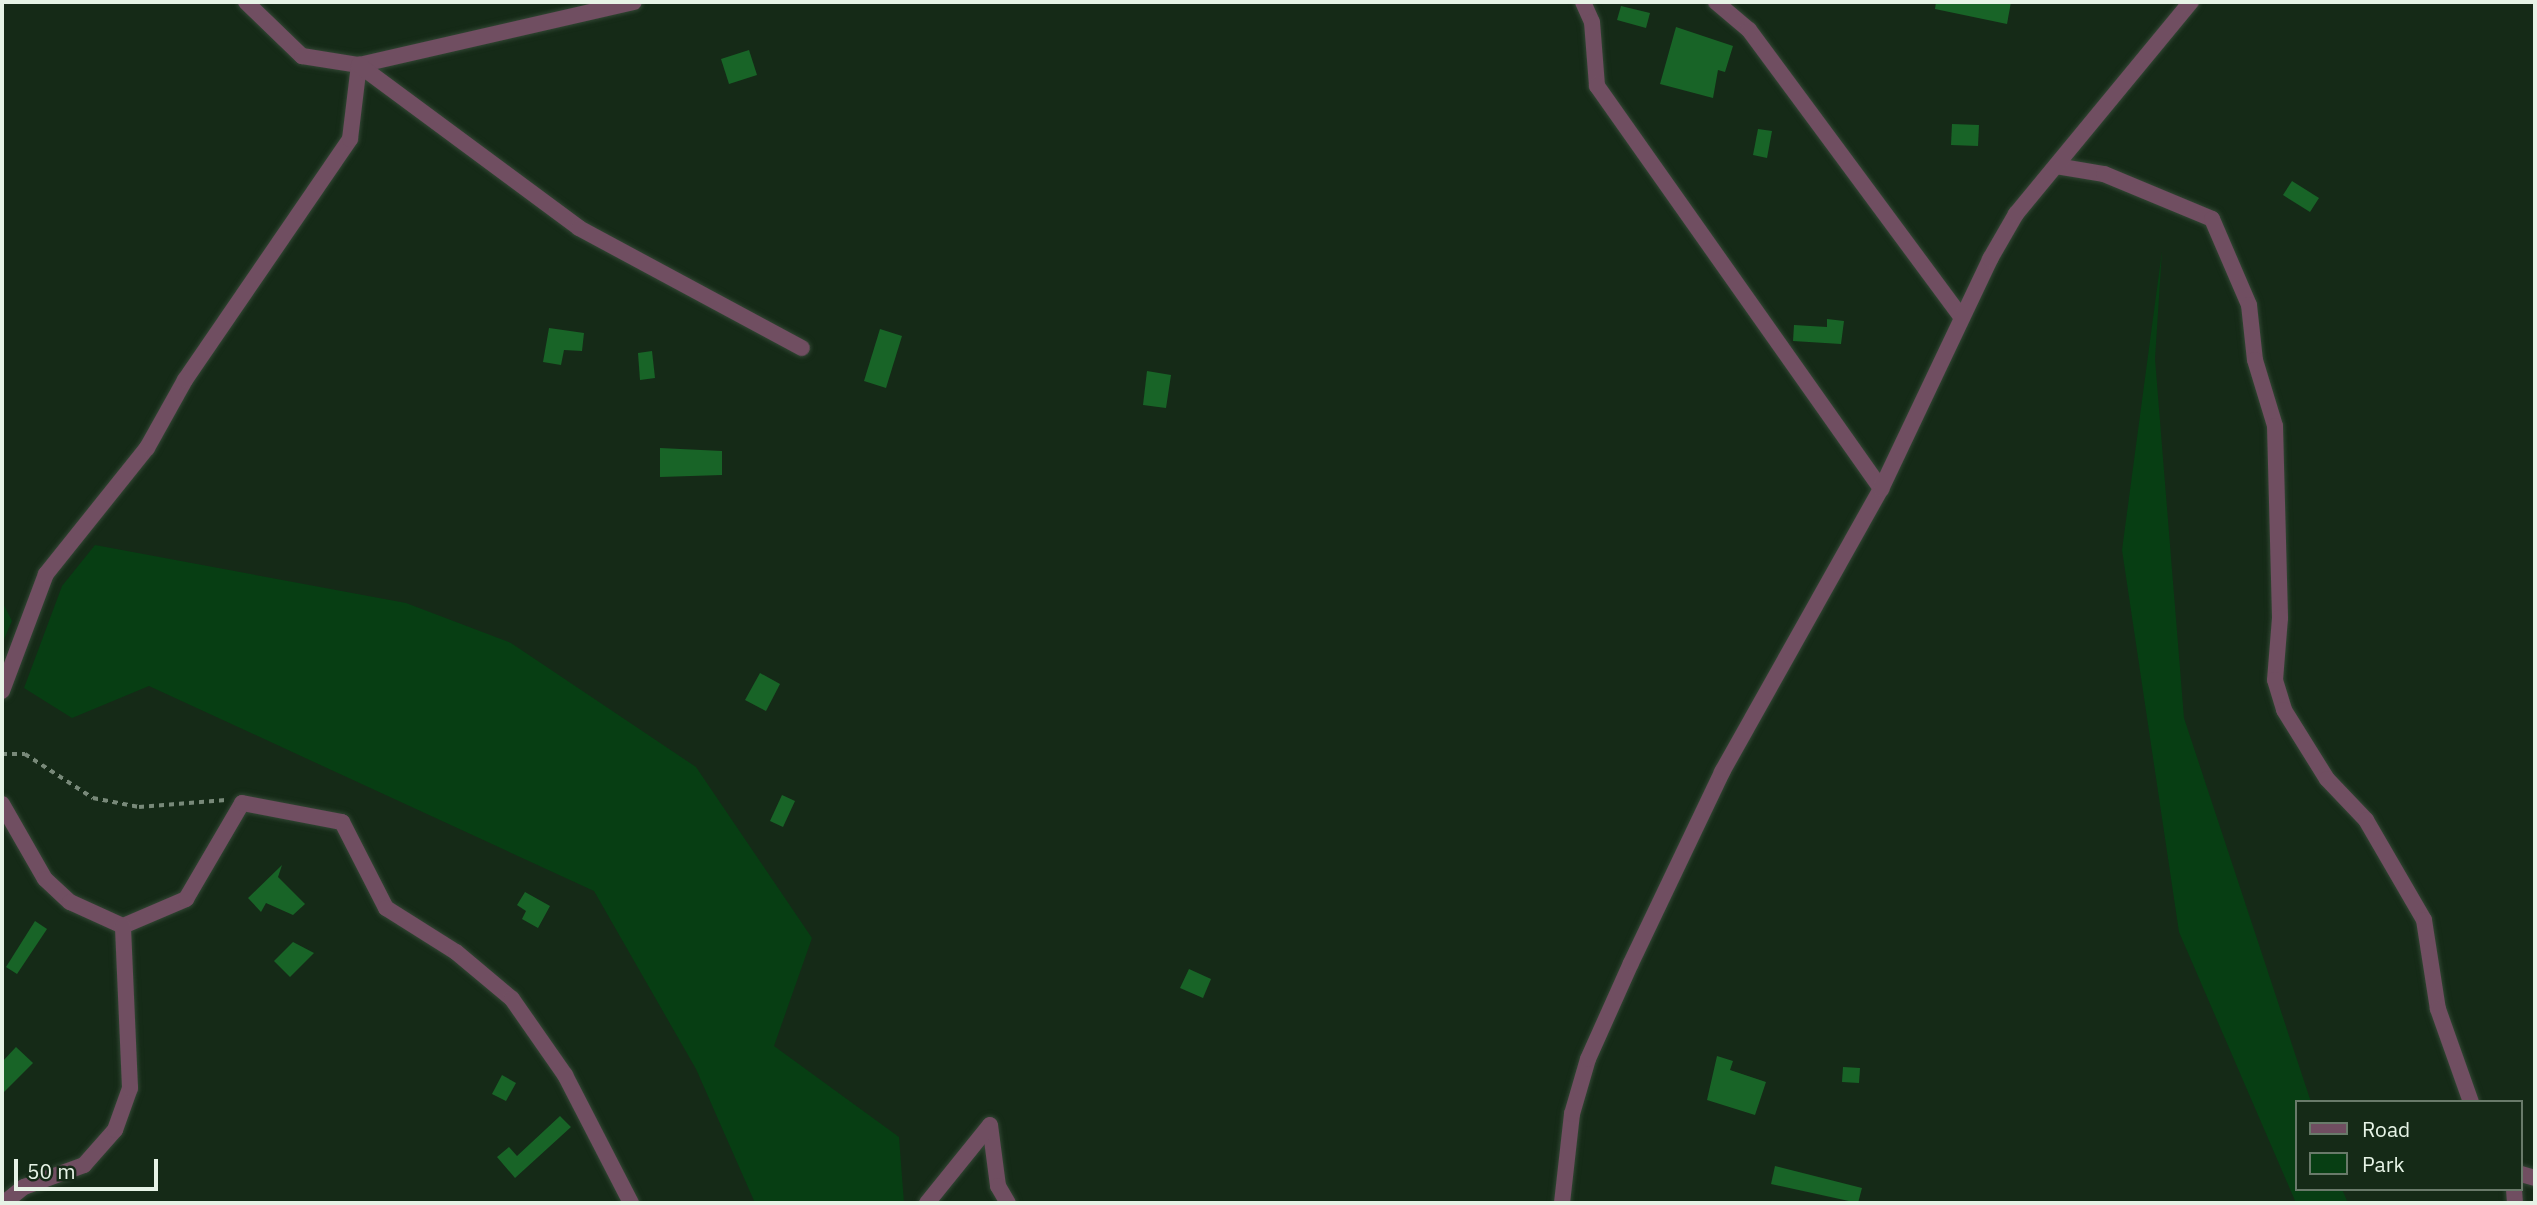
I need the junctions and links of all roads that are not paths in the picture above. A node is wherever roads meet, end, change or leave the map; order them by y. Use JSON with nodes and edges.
{"nodes":[{"id":1,"x":246,"y":2,"type":"edge"},
{"id":2,"x":634,"y":2,"type":"edge"},
{"id":3,"x":1583,"y":2,"type":"edge"},
{"id":4,"x":1716,"y":2,"type":"edge"},
{"id":5,"x":2191,"y":2,"type":"edge"},
{"id":6,"x":359,"y":65,"type":"junction"},
{"id":7,"x":2056,"y":166,"type":"junction"},
{"id":8,"x":1961,"y":317,"type":"junction"},
{"id":9,"x":802,"y":348,"type":"dead end"},
{"id":10,"x":1881,"y":489,"type":"junction"},
{"id":11,"x":2,"y":691,"type":"edge"},
{"id":12,"x":2,"y":804,"type":"edge"},
{"id":13,"x":123,"y":926,"type":"junction"},
{"id":14,"x":2470,"y":1100,"type":"edge"},
{"id":15,"x":4,"y":1203,"type":"edge"},
{"id":16,"x":631,"y":1203,"type":"edge"},
{"id":17,"x":927,"y":1203,"type":"edge"},
{"id":18,"x":1008,"y":1203,"type":"edge"},
{"id":19,"x":1562,"y":1203,"type":"edge"}],
"edges":[{"from":1,"to":6,"type":"street"},
{"from":2,"to":6,"type":"street"},
{"from":3,"to":10,"type":"street"},
{"from":4,"to":8,"type":"street"},
{"from":5,"to":7,"type":"street"},
{"from":6,"to":9,"type":"street"},
{"from":6,"to":11,"type":"street"},
{"from":7,"to":8,"type":"street"},
{"from":7,"to":14,"type":"street"},
{"from":8,"to":10,"type":"street"},
{"from":10,"to":19,"type":"street"},
{"from":12,"to":13,"type":"street"},
{"from":13,"to":15,"type":"street"},
{"from":13,"to":16,"type":"street"},
{"from":17,"to":18,"type":"street"}]}
